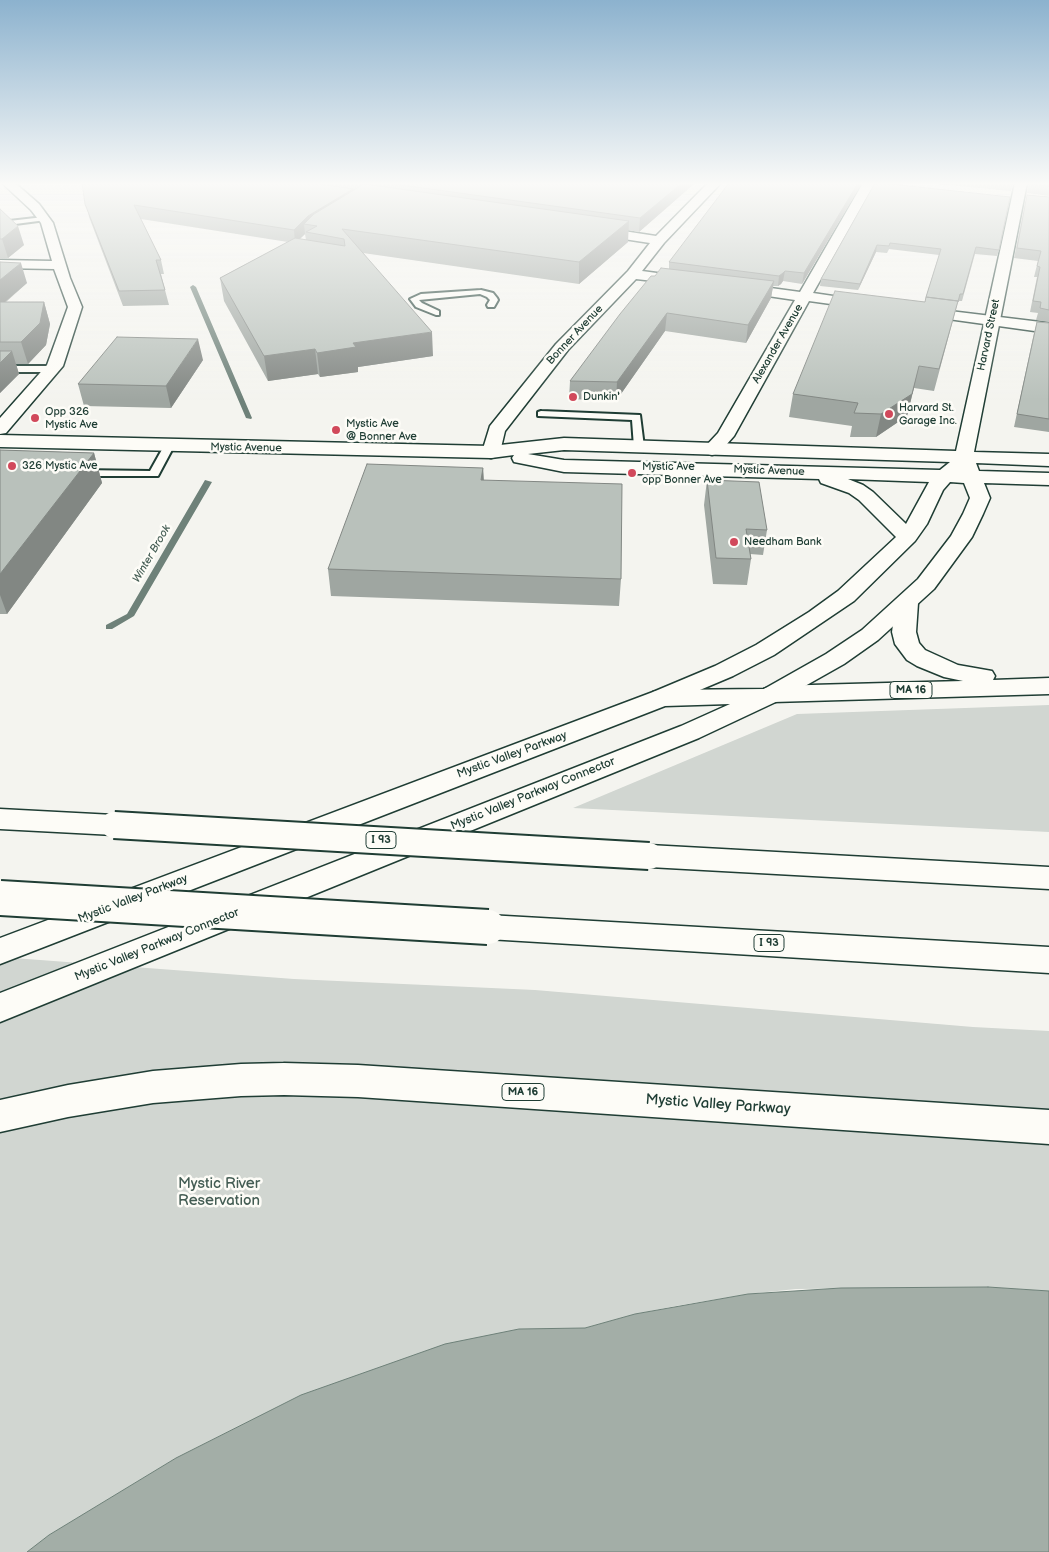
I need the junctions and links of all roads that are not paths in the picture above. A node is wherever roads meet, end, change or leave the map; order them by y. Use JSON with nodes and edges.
{"nodes":[{"id":1,"x":57,"y":255,"type":"edge"},
{"id":2,"x":647,"y":255,"type":"edge"},
{"id":3,"x":828,"y":255,"type":"edge"},
{"id":4,"x":1006,"y":255,"type":"edge"},
{"id":5,"x":0,"y":264,"type":"edge"},
{"id":6,"x":60,"y":265,"type":"junction"},
{"id":7,"x":633,"y":274,"type":"junction"},
{"id":8,"x":705,"y":284,"type":"edge"},
{"id":9,"x":724,"y":286,"type":"edge"},
{"id":10,"x":805,"y":297,"type":"junction"},
{"id":11,"x":490,"y":305,"type":"dead end"},
{"id":12,"x":884,"y":307,"type":"edge"},
{"id":13,"x":903,"y":309,"type":"edge"},
{"id":14,"x":436,"y":313,"type":"dead end"},
{"id":15,"x":992,"y":321,"type":"junction"},
{"id":16,"x":1049,"y":328,"type":"edge"},
{"id":17,"x":0,"y":369,"type":"edge"},
{"id":18,"x":52,"y":369,"type":"junction"},
{"id":19,"x":541,"y":414,"type":"dead end"},
{"id":20,"x":0,"y":429,"type":"edge"},
{"id":21,"x":0,"y":441,"type":"edge"},
{"id":22,"x":169,"y":446,"type":"junction"},
{"id":23,"x":639,"y":447,"type":"junction"},
{"id":24,"x":712,"y":449,"type":"junction"},
{"id":25,"x":491,"y":452,"type":"junction"},
{"id":26,"x":964,"y":457,"type":"junction"},
{"id":27,"x":1049,"y":460,"type":"edge"},
{"id":28,"x":792,"y":472,"type":"junction"},
{"id":29,"x":68,"y":473,"type":"edge"},
{"id":30,"x":945,"y":477,"type":"junction"},
{"id":31,"x":972,"y":477,"type":"junction"},
{"id":32,"x":1049,"y":479,"type":"edge"},
{"id":33,"x":908,"y":537,"type":"junction"},
{"id":34,"x":907,"y":603,"type":"junction"},
{"id":35,"x":1049,"y":676,"type":"edge"},
{"id":36,"x":1049,"y":686,"type":"edge"},
{"id":37,"x":773,"y":694,"type":"junction"},
{"id":38,"x":662,"y":698,"type":"junction"},
{"id":39,"x":0,"y":818,"type":"edge"},
{"id":40,"x":1049,"y":878,"type":"edge"},
{"id":41,"x":0,"y":898,"type":"edge"},
{"id":42,"x":0,"y":950,"type":"edge"},
{"id":43,"x":1049,"y":960,"type":"edge"},
{"id":44,"x":0,"y":1008,"type":"edge"},
{"id":45,"x":0,"y":1116,"type":"edge"},
{"id":46,"x":1049,"y":1127,"type":"edge"}],
"edges":[{"from":1,"to":6,"type":"main road"},
{"from":2,"to":7,"type":"main road","name":"Bonner Avenue"},
{"from":3,"to":10,"type":"main road","name":"Alexander Avenue"},
{"from":4,"to":15,"type":"main road","name":"Harvard Street"},
{"from":5,"to":6,"type":"main road"},
{"from":6,"to":18,"type":"main road"},
{"from":7,"to":8,"type":"main road"},
{"from":7,"to":25,"type":"main road","name":"Bonner Avenue"},
{"from":9,"to":10,"type":"main road"},
{"from":10,"to":12,"type":"main road"},
{"from":10,"to":24,"type":"main road","name":"Alexander Avenue"},
{"from":11,"to":14,"type":"lane"},
{"from":13,"to":15,"type":"main road"},
{"from":15,"to":16,"type":"main road"},
{"from":15,"to":26,"type":"main road","name":"Harvard Street"},
{"from":17,"to":18,"type":"lane"},
{"from":18,"to":20,"type":"main road"},
{"from":19,"to":23,"type":"lane"},
{"from":21,"to":22,"type":"main road","name":"Mystic Avenue"},
{"from":22,"to":25,"type":"main road","name":"Mystic Avenue"},
{"from":22,"to":29,"type":"lane"},
{"from":23,"to":24,"type":"main road","name":"Mystic Avenue"},
{"from":23,"to":25,"type":"main road","name":"Mystic Avenue"},
{"from":24,"to":26,"type":"main road","name":"Mystic Avenue"},
{"from":25,"to":28,"type":"main road","name":"Mystic Avenue"},
{"from":26,"to":27,"type":"main road","name":"Mystic Avenue"},
{"from":26,"to":30,"type":"main road"},
{"from":26,"to":31,"type":"main road","name":"Mystic Valley Parkway Connector"},
{"from":28,"to":30,"type":"main road","name":"Mystic Avenue"},
{"from":28,"to":33,"type":"main road"},
{"from":30,"to":31,"type":"main road","name":"Mystic Avenue"},
{"from":30,"to":33,"type":"main road"},
{"from":31,"to":32,"type":"main road","name":"Mystic Avenue"},
{"from":31,"to":34,"type":"main road","name":"Mystic Valley Parkway Connector"},
{"from":33,"to":38,"type":"main road"},
{"from":34,"to":35,"type":"main road"},
{"from":34,"to":37,"type":"main road","name":"Mystic Valley Parkway Connector"},
{"from":36,"to":37,"type":"main road","name":"Mystic Valley Parkway","number":"MA 16"},
{"from":37,"to":38,"type":"main road","name":"Mystic Valley Parkway","number":"MA 16"},
{"from":37,"to":44,"type":"main road","name":"Mystic Valley Parkway Connector"},
{"from":38,"to":42,"type":"main road","name":"Mystic Valley Parkway","number":"MA 16"},
{"from":39,"to":40,"type":"main road","number":"I 93","bridge":true},
{"from":41,"to":43,"type":"main road","number":"I 93","bridge":true},
{"from":45,"to":46,"type":"main road","name":"Mystic Valley Parkway","number":"MA 16"}]}
